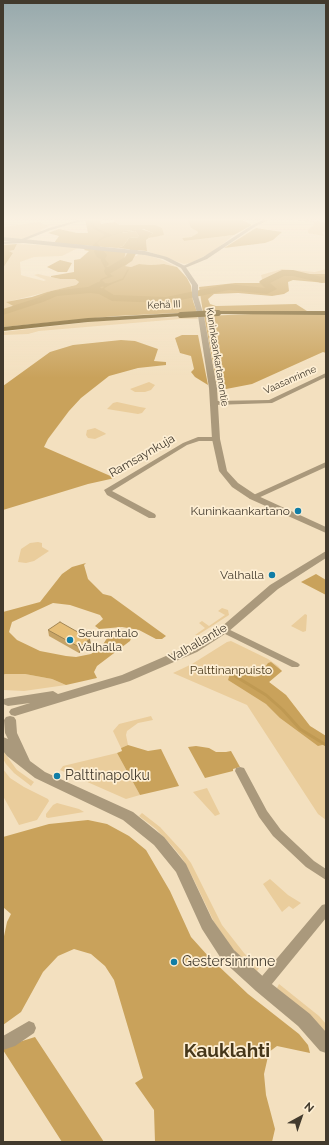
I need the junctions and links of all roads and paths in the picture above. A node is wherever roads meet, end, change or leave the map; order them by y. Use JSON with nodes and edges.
{"nodes":[{"id":1,"x":186,"y":271,"type":"edge"},
{"id":2,"x":326,"y":313,"type":"edge"},
{"id":3,"x":3,"y":329,"type":"edge"},
{"id":4,"x":326,"y":375,"type":"edge"},
{"id":5,"x":214,"y":403,"type":"junction"},
{"id":6,"x":216,"y":439,"type":"junction"},
{"id":7,"x":326,"y":464,"type":"edge"},
{"id":8,"x":253,"y":497,"type":"junction"},
{"id":9,"x":152,"y":516,"type":"dead end"},
{"id":10,"x":302,"y":520,"type":"junction"},
{"id":11,"x":326,"y":530,"type":"edge"},
{"id":12,"x":326,"y":536,"type":"edge"},
{"id":13,"x":326,"y":554,"type":"edge"},
{"id":14,"x":326,"y":561,"type":"edge"},
{"id":15,"x":309,"y":566,"type":"junction"},
{"id":16,"x":224,"y":630,"type":"junction"},
{"id":17,"x":295,"y":665,"type":"dead end"},
{"id":18,"x":8,"y":712,"type":"edge"},
{"id":19,"x":3,"y":742,"type":"edge"},
{"id":20,"x":25,"y":763,"type":"junction"},
{"id":21,"x":240,"y":771,"type":"dead end"},
{"id":22,"x":326,"y":875,"type":"edge"},
{"id":23,"x":326,"y":909,"type":"edge"},
{"id":24,"x":262,"y":986,"type":"junction"},
{"id":25,"x":29,"y":1028,"type":"dead end"},
{"id":26,"x":3,"y":1043,"type":"edge"},
{"id":27,"x":326,"y":1045,"type":"edge"}],
"edges":[{"from":1,"to":5,"type":"street","name":"Kuninkaankartanontie"},
{"from":2,"to":3,"type":"highway","name":"Kehä III","bridge":true},
{"from":4,"to":5,"type":"street","name":"Vaasanrinne"},
{"from":5,"to":6,"type":"street","name":"Kuninkaankartanontie"},
{"from":6,"to":8,"type":"street","name":"Kuninkaankartanontie"},
{"from":6,"to":9,"type":"street","name":"Ramsaynkuja"},
{"from":7,"to":8,"type":"street"},
{"from":8,"to":10,"type":"street","name":"Kuninkaankartanontie"},
{"from":10,"to":11,"type":"street","name":"Kuninkaankartanontie"},
{"from":10,"to":12,"type":"street","name":"Kuninkaankartanontie"},
{"from":13,"to":15,"type":"street","name":"Valhallantie"},
{"from":14,"to":15,"type":"street","name":"Valhallantie"},
{"from":15,"to":16,"type":"street","name":"Valhallantie"},
{"from":16,"to":17,"type":"street"},
{"from":16,"to":18,"type":"street","name":"Valhallantie"},
{"from":18,"to":20,"type":"street"},
{"from":19,"to":20,"type":"street"},
{"from":20,"to":24,"type":"street"},
{"from":21,"to":22,"type":"street"},
{"from":23,"to":24,"type":"street"},
{"from":24,"to":27,"type":"street"},
{"from":25,"to":26,"type":"street"}]}
